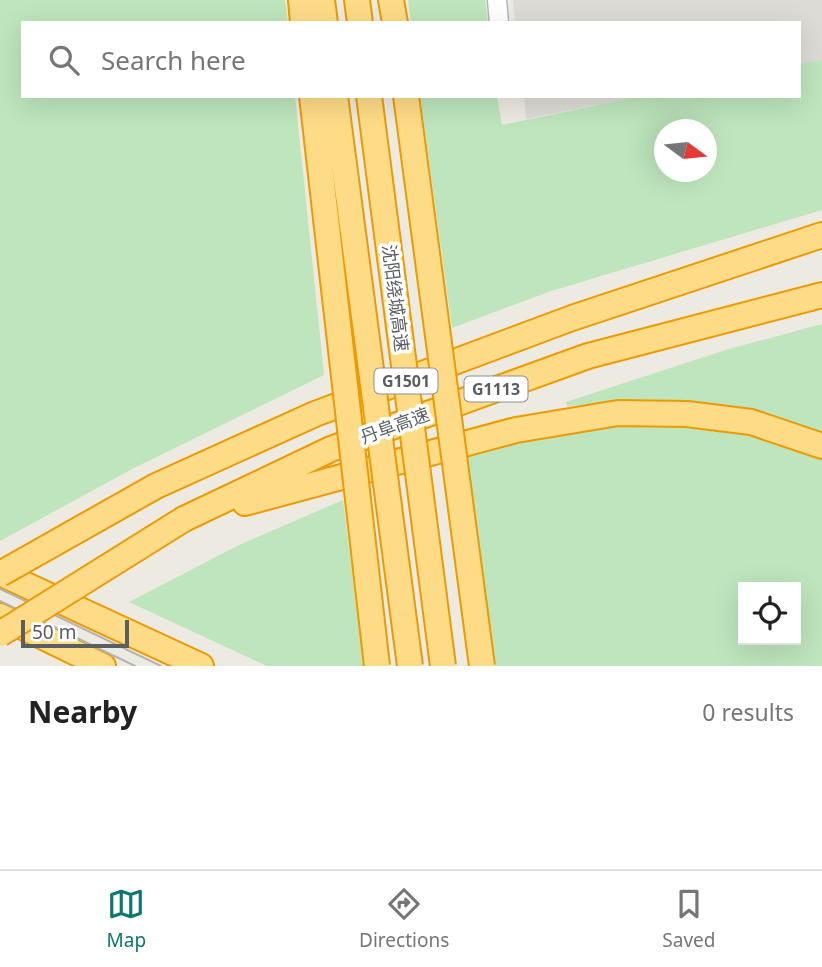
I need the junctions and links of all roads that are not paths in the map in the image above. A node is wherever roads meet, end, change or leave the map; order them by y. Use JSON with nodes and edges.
{"nodes":[{"id":1,"x":301,"y":0,"type":"edge"},
{"id":2,"x":323,"y":0,"type":"edge"},
{"id":3,"x":357,"y":0,"type":"edge"},
{"id":4,"x":391,"y":0,"type":"edge"},
{"id":5,"x":497,"y":0,"type":"edge"},
{"id":6,"x":303,"y":21,"type":"edge"},
{"id":7,"x":326,"y":21,"type":"edge"},
{"id":8,"x":360,"y":21,"type":"edge"},
{"id":9,"x":394,"y":21,"type":"edge"},
{"id":10,"x":499,"y":21,"type":"edge"},
{"id":11,"x":312,"y":98,"type":"edge"},
{"id":12,"x":335,"y":98,"type":"edge"},
{"id":13,"x":369,"y":98,"type":"edge"},
{"id":14,"x":406,"y":98,"type":"edge"},
{"id":15,"x":822,"y":235,"type":"edge"},
{"id":16,"x":822,"y":295,"type":"edge"},
{"id":17,"x":822,"y":446,"type":"edge"},
{"id":18,"x":184,"y":519,"type":"junction"},
{"id":19,"x":0,"y":574,"type":"edge"},
{"id":20,"x":0,"y":616,"type":"edge"},
{"id":21,"x":0,"y":634,"type":"edge"},
{"id":22,"x":103,"y":666,"type":"edge"},
{"id":23,"x":201,"y":666,"type":"edge"},
{"id":24,"x":377,"y":666,"type":"edge"},
{"id":25,"x":410,"y":666,"type":"edge"},
{"id":26,"x":443,"y":666,"type":"edge"},
{"id":27,"x":482,"y":666,"type":"edge"}],
"edges":[{"from":1,"to":6,"type":"highway"},
{"from":2,"to":7,"type":"highway"},
{"from":3,"to":8,"type":"highway"},
{"from":4,"to":9,"type":"highway"},
{"from":5,"to":10,"type":"street"},
{"from":11,"to":24,"type":"highway","bridge":true},
{"from":12,"to":25,"type":"highway","bridge":true},
{"from":13,"to":26,"type":"highway","name":"沈阳绕城高速","number":"G1501","bridge":true},
{"from":14,"to":27,"type":"highway","bridge":true},
{"from":15,"to":19,"type":"highway","bridge":true},
{"from":16,"to":18,"type":"highway","name":"丹阜高速","number":"G1113"},
{"from":17,"to":18,"type":"highway"},
{"from":18,"to":21,"type":"highway","name":"丹阜高速","number":"G1113","bridge":true},
{"from":19,"to":23,"type":"highway"},
{"from":20,"to":22,"type":"highway"}]}
